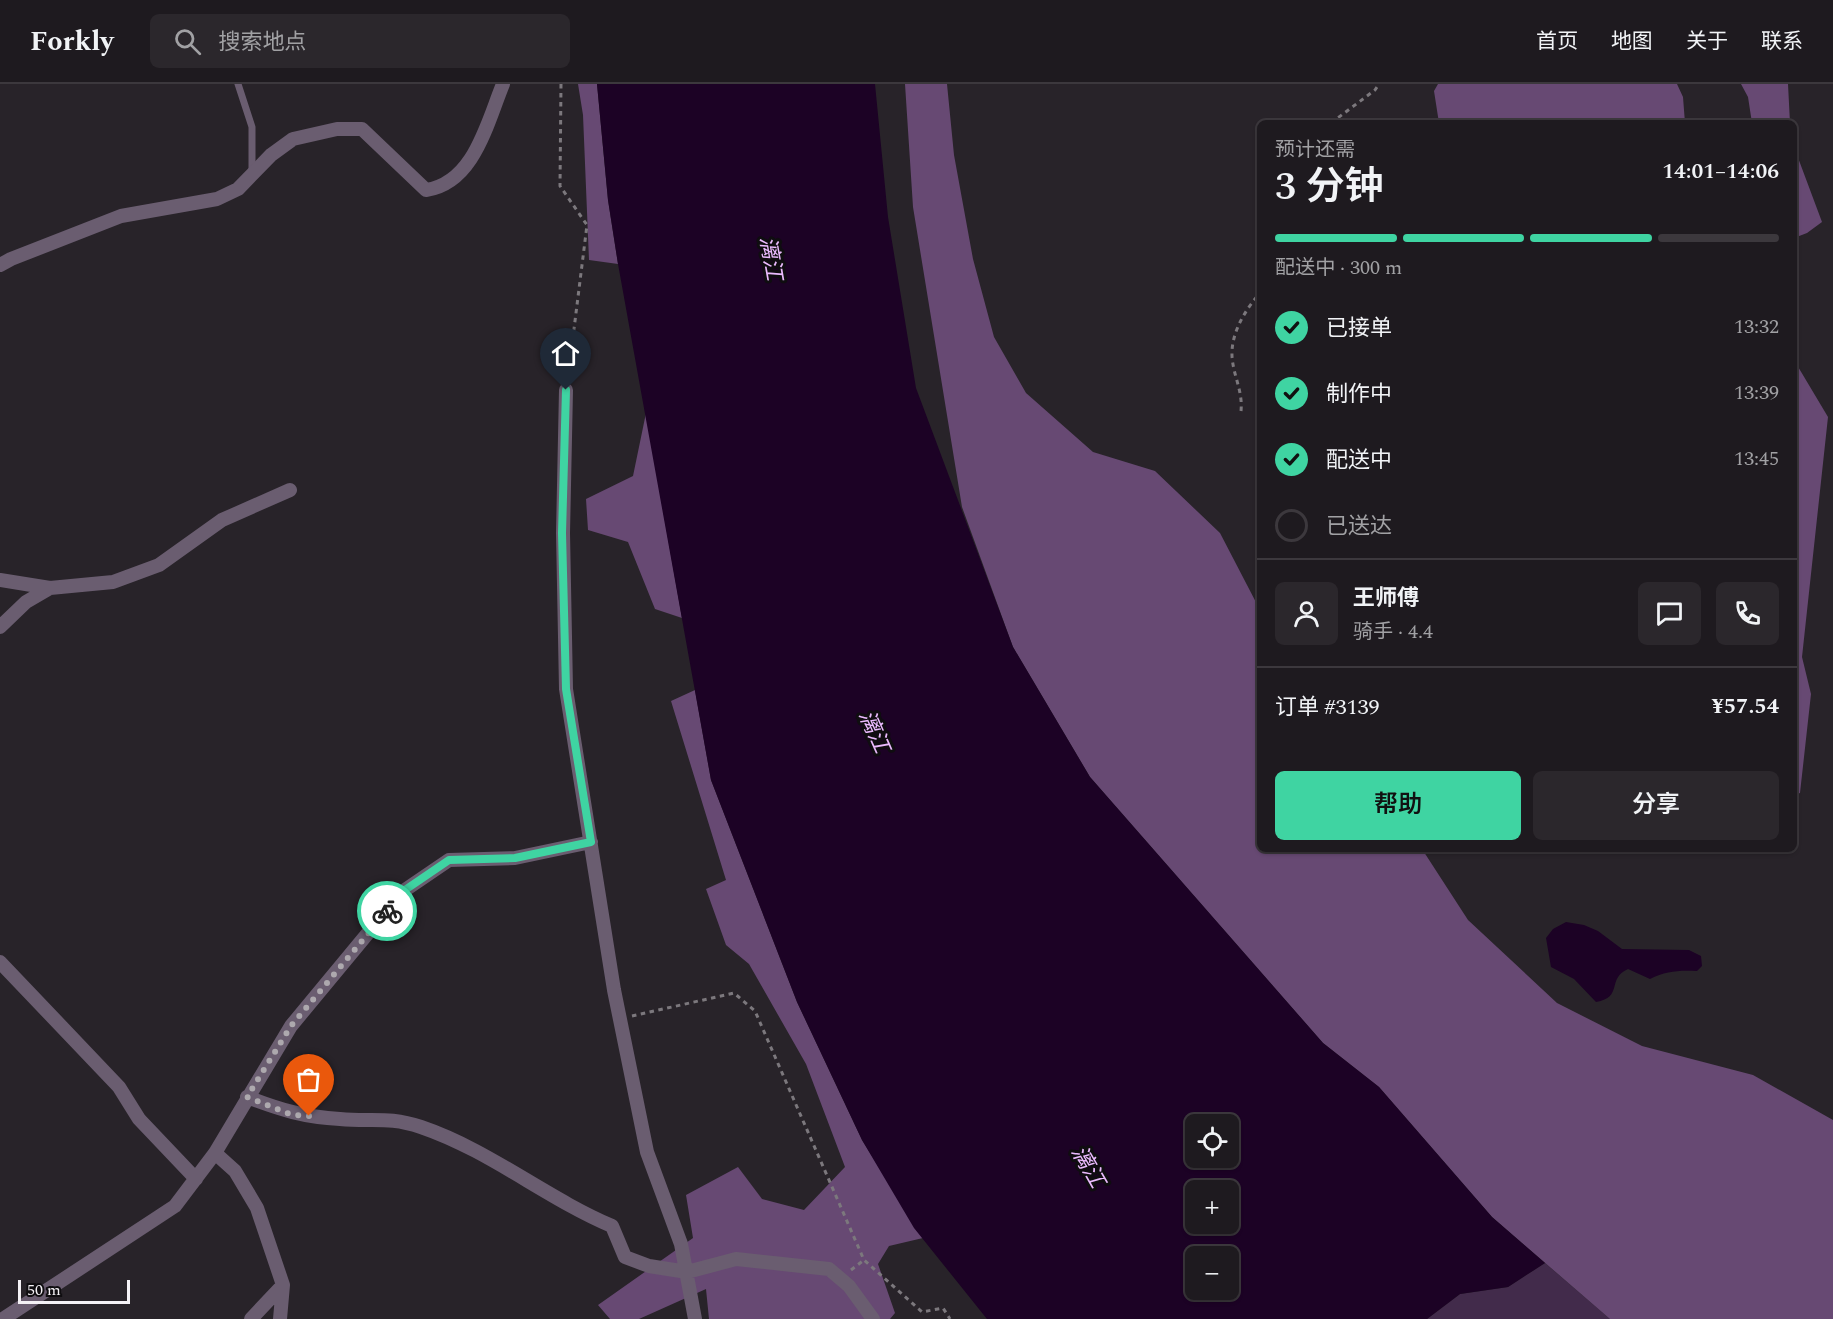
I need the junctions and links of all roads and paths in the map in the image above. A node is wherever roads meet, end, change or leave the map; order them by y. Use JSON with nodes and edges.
{"nodes":[{"id":1,"x":238,"y":84,"type":"edge"},
{"id":2,"x":503,"y":84,"type":"edge"},
{"id":3,"x":561,"y":84,"type":"edge"},
{"id":4,"x":1379,"y":84,"type":"edge"},
{"id":5,"x":1334,"y":120,"type":"edge"},
{"id":6,"x":252,"y":176,"type":"junction"},
{"id":7,"x":0,"y":266,"type":"edge"},
{"id":8,"x":1257,"y":297,"type":"edge"},
{"id":9,"x":566,"y":390,"type":"joint"},
{"id":10,"x":1241,"y":411,"type":"dead end"},
{"id":11,"x":290,"y":490,"type":"dead end"},
{"id":12,"x":0,"y":580,"type":"edge"},
{"id":13,"x":50,"y":588,"type":"junction"},
{"id":14,"x":0,"y":627,"type":"edge"},
{"id":15,"x":591,"y":842,"type":"junction"},
{"id":16,"x":0,"y":962,"type":"edge"},
{"id":17,"x":620,"y":1019,"type":"junction"},
{"id":18,"x":247,"y":1097,"type":"junction"},
{"id":19,"x":215,"y":1153,"type":"junction"},
{"id":20,"x":196,"y":1179,"type":"junction"},
{"id":21,"x":687,"y":1272,"type":"junction"},
{"id":22,"x":283,"y":1285,"type":"junction"},
{"id":23,"x":3,"y":1319,"type":"edge"},
{"id":24,"x":251,"y":1319,"type":"edge"},
{"id":25,"x":280,"y":1319,"type":"edge"},
{"id":26,"x":695,"y":1319,"type":"edge"},
{"id":27,"x":873,"y":1319,"type":"edge"},
{"id":28,"x":950,"y":1319,"type":"edge"}],
"edges":[{"from":1,"to":6,"type":"lane"},
{"from":2,"to":6,"type":"street"},
{"from":3,"to":9,"type":"path"},
{"from":4,"to":5,"type":"path"},
{"from":6,"to":7,"type":"street"},
{"from":8,"to":10,"type":"path"},
{"from":9,"to":15,"type":"street"},
{"from":11,"to":13,"type":"street"},
{"from":12,"to":13,"type":"street"},
{"from":13,"to":14,"type":"street"},
{"from":15,"to":17,"type":"street"},
{"from":15,"to":18,"type":"street"},
{"from":16,"to":20,"type":"street"},
{"from":17,"to":21,"type":"street"},
{"from":17,"to":28,"type":"path"},
{"from":18,"to":19,"type":"street"},
{"from":18,"to":21,"type":"street"},
{"from":19,"to":20,"type":"street"},
{"from":19,"to":22,"type":"street"},
{"from":20,"to":23,"type":"street"},
{"from":21,"to":26,"type":"street"},
{"from":21,"to":27,"type":"street"},
{"from":22,"to":24,"type":"street"},
{"from":22,"to":25,"type":"street"}]}
